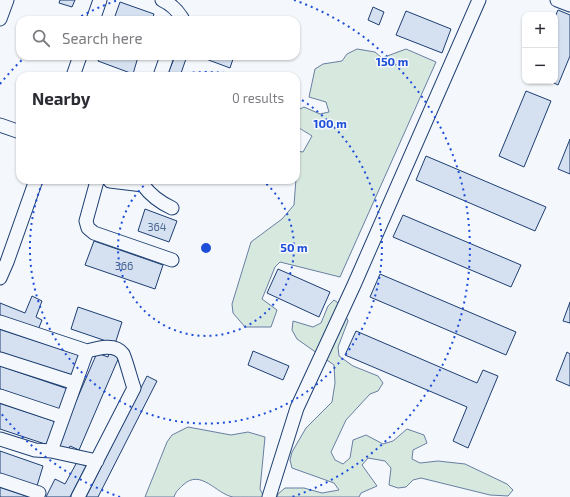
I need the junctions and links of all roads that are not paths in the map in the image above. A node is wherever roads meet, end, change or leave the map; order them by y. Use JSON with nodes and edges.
{"nodes":[{"id":1,"x":7,"y":0,"type":"edge"},
{"id":2,"x":100,"y":0,"type":"edge"},
{"id":3,"x":162,"y":0,"type":"edge"},
{"id":4,"x":479,"y":0,"type":"edge"},
{"id":5,"x":557,"y":0,"type":"edge"},
{"id":6,"x":570,"y":5,"type":"edge"},
{"id":7,"x":94,"y":16,"type":"edge"},
{"id":8,"x":182,"y":16,"type":"edge"},
{"id":9,"x":0,"y":19,"type":"edge"},
{"id":10,"x":79,"y":60,"type":"edge"},
{"id":11,"x":166,"y":60,"type":"edge"},
{"id":12,"x":74,"y":72,"type":"edge"},
{"id":13,"x":161,"y":72,"type":"edge"},
{"id":14,"x":0,"y":125,"type":"edge"},
{"id":15,"x":16,"y":131,"type":"edge"},
{"id":16,"x":35,"y":184,"type":"edge"},
{"id":17,"x":103,"y":184,"type":"edge"},
{"id":18,"x":145,"y":184,"type":"edge"},
{"id":19,"x":172,"y":208,"type":"dead end"},
{"id":20,"x":172,"y":260,"type":"dead end"},
{"id":21,"x":0,"y":278,"type":"edge"},
{"id":22,"x":0,"y":322,"type":"edge"},
{"id":23,"x":87,"y":351,"type":"junction"},
{"id":24,"x":0,"y":359,"type":"edge"},
{"id":25,"x":75,"y":383,"type":"junction"},
{"id":26,"x":0,"y":396,"type":"edge"},
{"id":27,"x":63,"y":417,"type":"junction"},
{"id":28,"x":0,"y":439,"type":"edge"},
{"id":29,"x":51,"y":451,"type":"junction"},
{"id":30,"x":97,"y":461,"type":"junction"},
{"id":31,"x":0,"y":480,"type":"edge"},
{"id":32,"x":39,"y":493,"type":"dead end"},
{"id":33,"x":78,"y":497,"type":"edge"},
{"id":34,"x":269,"y":497,"type":"edge"}],
"edges":[{"from":1,"to":9,"type":"street"},
{"from":2,"to":7,"type":"street"},
{"from":3,"to":8,"type":"street"},
{"from":4,"to":34,"type":"street"},
{"from":5,"to":6,"type":"street"},
{"from":10,"to":12,"type":"street"},
{"from":11,"to":13,"type":"street"},
{"from":14,"to":15,"type":"street"},
{"from":16,"to":21,"type":"street"},
{"from":17,"to":20,"type":"street"},
{"from":18,"to":19,"type":"street"},
{"from":22,"to":23,"type":"street"},
{"from":23,"to":25,"type":"street"},
{"from":23,"to":30,"type":"street"},
{"from":24,"to":25,"type":"street"},
{"from":25,"to":27,"type":"street"},
{"from":26,"to":27,"type":"street"},
{"from":27,"to":29,"type":"street"},
{"from":28,"to":29,"type":"street"},
{"from":29,"to":30,"type":"street"},
{"from":30,"to":33,"type":"street"},
{"from":31,"to":32,"type":"street"}]}
